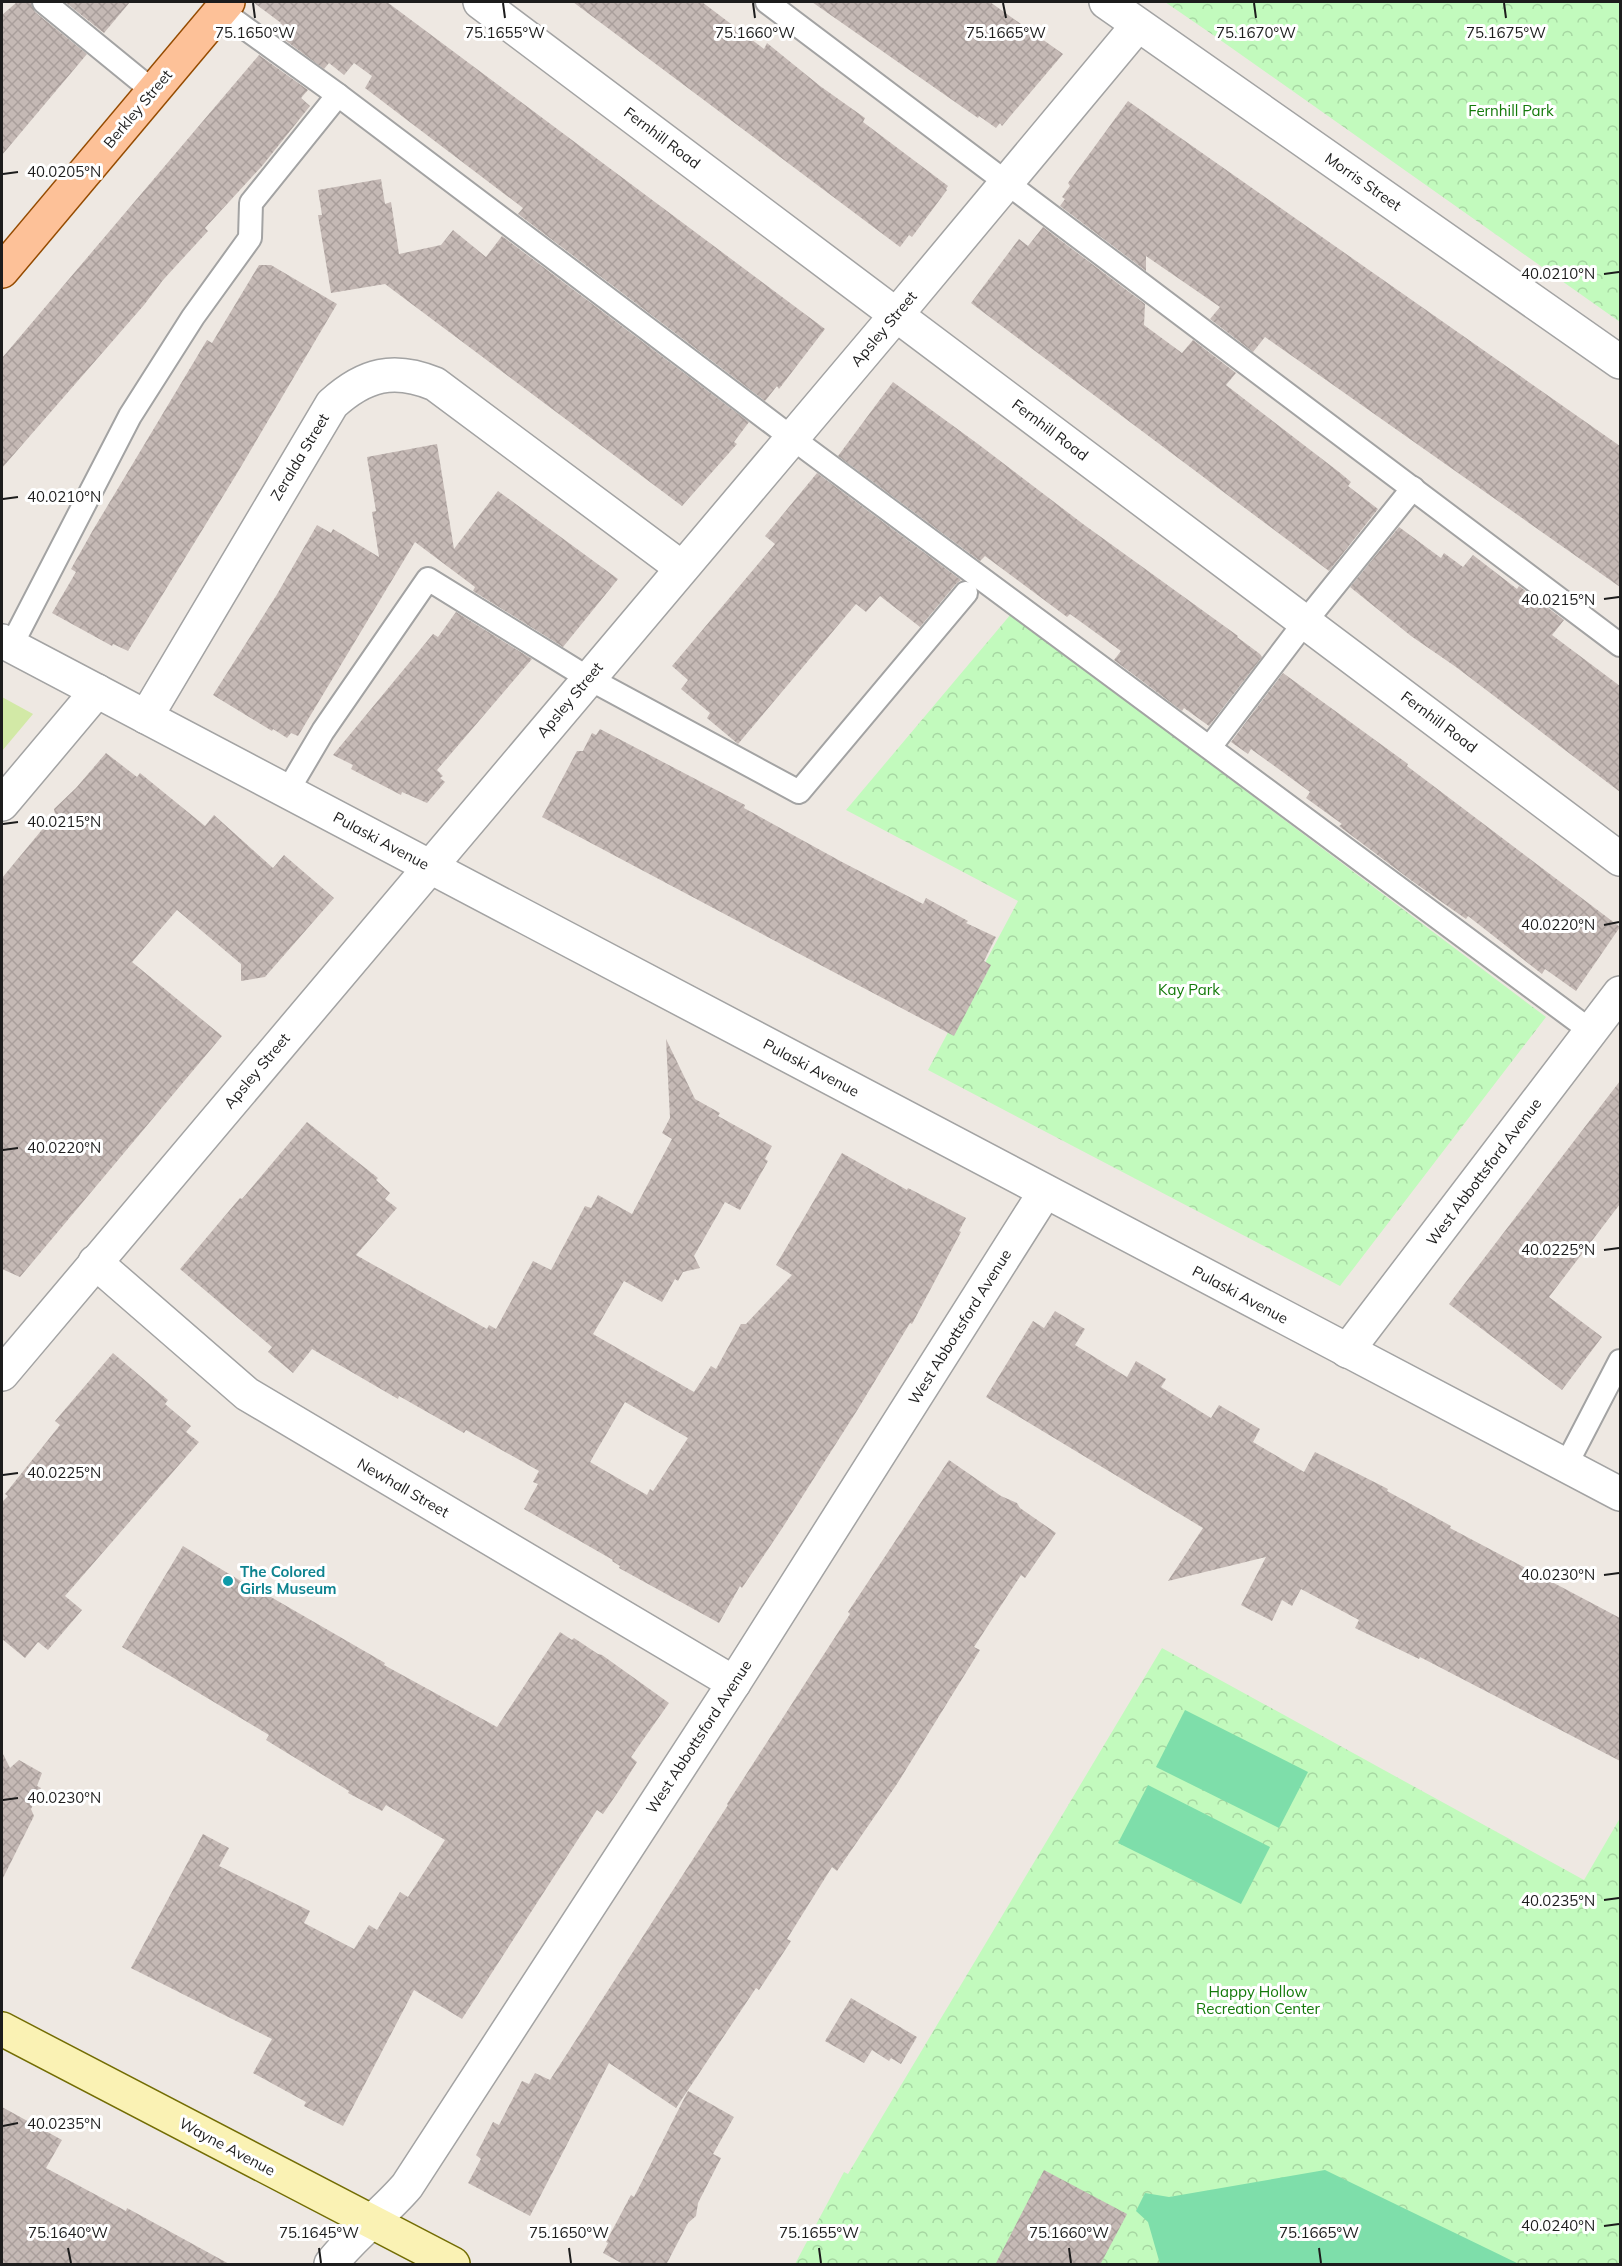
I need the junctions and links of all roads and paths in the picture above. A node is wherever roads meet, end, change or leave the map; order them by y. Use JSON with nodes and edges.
{"nodes":[{"id":1,"x":44,"y":2,"type":"edge"},
{"id":2,"x":480,"y":2,"type":"edge"},
{"id":3,"x":767,"y":2,"type":"edge"},
{"id":4,"x":1106,"y":2,"type":"edge"},
{"id":5,"x":224,"y":6,"type":"edge"},
{"id":6,"x":1138,"y":25,"type":"junction"},
{"id":7,"x":153,"y":91,"type":"junction"},
{"id":8,"x":338,"y":95,"type":"junction"},
{"id":9,"x":1006,"y":181,"type":"junction"},
{"id":10,"x":2,"y":271,"type":"edge"},
{"id":11,"x":897,"y":314,"type":"junction"},
{"id":12,"x":1620,"y":362,"type":"edge"},
{"id":13,"x":792,"y":438,"type":"junction"},
{"id":14,"x":1413,"y":488,"type":"junction"},
{"id":15,"x":682,"y":568,"type":"junction"},
{"id":16,"x":966,"y":593,"type":"dead end"},
{"id":17,"x":1305,"y":622,"type":"junction"},
{"id":18,"x":6,"y":644,"type":"edge"},
{"id":19,"x":1620,"y":645,"type":"edge"},
{"id":20,"x":588,"y":678,"type":"junction"},
{"id":21,"x":97,"y":691,"type":"junction"},
{"id":22,"x":146,"y":717,"type":"junction"},
{"id":23,"x":1210,"y":747,"type":"junction"},
{"id":24,"x":287,"y":792,"type":"junction"},
{"id":25,"x":2,"y":804,"type":"edge"},
{"id":26,"x":1620,"y":859,"type":"edge"},
{"id":27,"x":430,"y":868,"type":"junction"},
{"id":28,"x":1620,"y":993,"type":"edge"},
{"id":29,"x":1591,"y":1031,"type":"junction"},
{"id":30,"x":1045,"y":1192,"type":"junction"},
{"id":31,"x":95,"y":1262,"type":"junction"},
{"id":32,"x":1347,"y":1351,"type":"junction"},
{"id":33,"x":1620,"y":1361,"type":"edge"},
{"id":34,"x":2,"y":1374,"type":"edge"},
{"id":35,"x":1566,"y":1465,"type":"junction"},
{"id":36,"x":1620,"y":1494,"type":"edge"},
{"id":37,"x":734,"y":1683,"type":"junction"},
{"id":38,"x":3,"y":2032,"type":"edge"},
{"id":39,"x":371,"y":2222,"type":"junction"},
{"id":40,"x":331,"y":2265,"type":"edge"},
{"id":41,"x":453,"y":2265,"type":"edge"}],
"edges":[{"from":1,"to":7,"type":"lane"},
{"from":2,"to":11,"type":"street","name":"Fernhill Road"},
{"from":3,"to":9,"type":"lane"},
{"from":4,"to":6,"type":"street","name":"Morris Street"},
{"from":5,"to":7,"type":"main road","name":"Berkley Street"},
{"from":5,"to":8,"type":"lane"},
{"from":6,"to":9,"type":"street","name":"Apsley Street"},
{"from":6,"to":12,"type":"street","name":"Morris Street"},
{"from":7,"to":10,"type":"main road","name":"Berkley Street"},
{"from":8,"to":13,"type":"lane"},
{"from":8,"to":18,"type":"lane"},
{"from":9,"to":11,"type":"street","name":"Apsley Street"},
{"from":9,"to":14,"type":"lane"},
{"from":11,"to":13,"type":"street","name":"Apsley Street"},
{"from":11,"to":17,"type":"street","name":"Fernhill Road"},
{"from":13,"to":15,"type":"street","name":"Apsley Street"},
{"from":13,"to":23,"type":"lane"},
{"from":14,"to":17,"type":"lane"},
{"from":14,"to":19,"type":"lane"},
{"from":15,"to":20,"type":"street","name":"Apsley Street"},
{"from":15,"to":22,"type":"street","name":"Zeralda Street"},
{"from":16,"to":20,"type":"lane"},
{"from":17,"to":23,"type":"lane"},
{"from":17,"to":26,"type":"street","name":"Fernhill Road"},
{"from":18,"to":21,"type":"street","name":"Pulaski Avenue"},
{"from":20,"to":24,"type":"lane"},
{"from":20,"to":27,"type":"street","name":"Apsley Street"},
{"from":21,"to":22,"type":"street","name":"Pulaski Avenue"},
{"from":21,"to":25,"type":"street"},
{"from":22,"to":24,"type":"street","name":"Pulaski Avenue"},
{"from":23,"to":29,"type":"lane"},
{"from":24,"to":27,"type":"street","name":"Pulaski Avenue"},
{"from":27,"to":30,"type":"street","name":"Pulaski Avenue"},
{"from":27,"to":31,"type":"street","name":"Apsley Street"},
{"from":28,"to":29,"type":"street","name":"West Abbottsford Avenue"},
{"from":29,"to":32,"type":"street","name":"West Abbottsford Avenue"},
{"from":30,"to":32,"type":"street","name":"Pulaski Avenue"},
{"from":30,"to":37,"type":"street","name":"West Abbottsford Avenue"},
{"from":31,"to":34,"type":"street","name":"Apsley Street"},
{"from":31,"to":37,"type":"street","name":"Newhall Street"},
{"from":32,"to":35,"type":"street","name":"Pulaski Avenue"},
{"from":33,"to":35,"type":"lane"},
{"from":35,"to":36,"type":"street","name":"Pulaski Avenue"},
{"from":37,"to":39,"type":"street","name":"West Abbottsford Avenue"},
{"from":38,"to":39,"type":"main road","name":"Wayne Avenue"},
{"from":39,"to":40,"type":"street","name":"West Abbottsford Avenue"},
{"from":39,"to":41,"type":"main road","name":"Wayne Avenue"}]}
